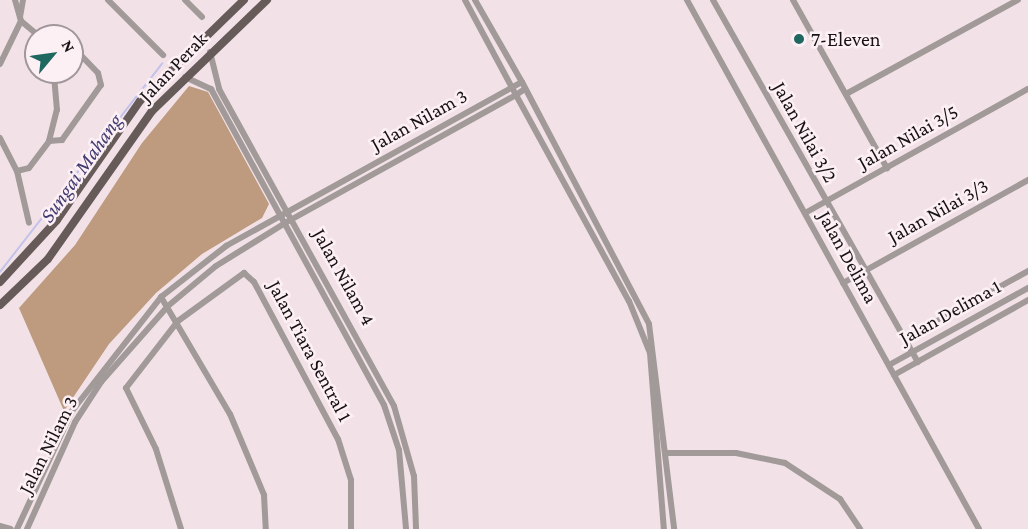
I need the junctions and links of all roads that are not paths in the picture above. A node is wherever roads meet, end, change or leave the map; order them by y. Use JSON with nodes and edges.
{"nodes":[{"id":1,"x":15,"y":0,"type":"edge"},
{"id":2,"x":23,"y":0,"type":"edge"},
{"id":3,"x":108,"y":0,"type":"edge"},
{"id":4,"x":185,"y":0,"type":"edge"},
{"id":5,"x":244,"y":0,"type":"edge"},
{"id":6,"x":465,"y":0,"type":"edge"},
{"id":7,"x":475,"y":0,"type":"edge"},
{"id":8,"x":687,"y":0,"type":"edge"},
{"id":9,"x":713,"y":0,"type":"edge"},
{"id":10,"x":793,"y":0,"type":"edge"},
{"id":11,"x":1018,"y":0,"type":"edge"},
{"id":12,"x":265,"y":1,"type":"edge"},
{"id":13,"x":202,"y":17,"type":"dead end"},
{"id":14,"x":20,"y":19,"type":"junction"},
{"id":15,"x":26,"y":24,"type":"edge"},
{"id":16,"x":3,"y":40,"type":"edge"},
{"id":17,"x":210,"y":52,"type":"junction"},
{"id":18,"x":163,"y":55,"type":"dead end"},
{"id":19,"x":84,"y":58,"type":"edge"},
{"id":20,"x":0,"y":64,"type":"edge"},
{"id":21,"x":185,"y":77,"type":"junction"},
{"id":22,"x":522,"y":82,"type":"junction"},
{"id":23,"x":55,"y":84,"type":"edge"},
{"id":24,"x":512,"y":88,"type":"junction"},
{"id":25,"x":525,"y":89,"type":"junction"},
{"id":26,"x":1028,"y":89,"type":"edge"},
{"id":27,"x":846,"y":94,"type":"junction"},
{"id":28,"x":516,"y":95,"type":"junction"},
{"id":29,"x":0,"y":138,"type":"edge"},
{"id":30,"x":49,"y":141,"type":"junction"},
{"id":31,"x":887,"y":168,"type":"junction"},
{"id":32,"x":17,"y":171,"type":"junction"},
{"id":33,"x":1028,"y":180,"type":"edge"},
{"id":34,"x":825,"y":202,"type":"junction"},
{"id":35,"x":289,"y":211,"type":"junction"},
{"id":36,"x":805,"y":213,"type":"junction"},
{"id":37,"x":281,"y":216,"type":"junction"},
{"id":38,"x":293,"y":219,"type":"junction"},
{"id":39,"x":29,"y":223,"type":"dead end"},
{"id":40,"x":285,"y":223,"type":"junction"},
{"id":41,"x":1028,"y":271,"type":"edge"},
{"id":42,"x":864,"y":272,"type":"junction"},
{"id":43,"x":0,"y":282,"type":"edge"},
{"id":44,"x":843,"y":283,"type":"junction"},
{"id":45,"x":1028,"y":288,"type":"edge"},
{"id":46,"x":161,"y":297,"type":"junction"},
{"id":47,"x":1028,"y":300,"type":"edge"},
{"id":48,"x":0,"y":305,"type":"edge"},
{"id":49,"x":168,"y":306,"type":"junction"},
{"id":50,"x":178,"y":321,"type":"junction"},
{"id":51,"x":905,"y":339,"type":"junction"},
{"id":52,"x":913,"y":352,"type":"junction"},
{"id":53,"x":918,"y":362,"type":"junction"},
{"id":54,"x":889,"y":365,"type":"junction"},
{"id":55,"x":894,"y":375,"type":"junction"},
{"id":56,"x":660,"y":453,"type":"junction"},
{"id":57,"x":669,"y":453,"type":"junction"},
{"id":58,"x":0,"y":526,"type":"edge"},
{"id":59,"x":11,"y":529,"type":"edge"},
{"id":60,"x":17,"y":529,"type":"edge"},
{"id":61,"x":27,"y":529,"type":"edge"},
{"id":62,"x":181,"y":529,"type":"edge"},
{"id":63,"x":266,"y":529,"type":"edge"},
{"id":64,"x":351,"y":529,"type":"edge"},
{"id":65,"x":406,"y":529,"type":"edge"},
{"id":66,"x":416,"y":529,"type":"edge"},
{"id":67,"x":664,"y":529,"type":"edge"},
{"id":68,"x":674,"y":529,"type":"edge"},
{"id":69,"x":860,"y":529,"type":"edge"},
{"id":70,"x":979,"y":529,"type":"edge"}],
"edges":[{"from":1,"to":14,"type":"street"},
{"from":2,"to":14,"type":"street"},
{"from":3,"to":18,"type":"street"},
{"from":4,"to":13,"type":"street"},
{"from":5,"to":43,"type":"main road","name":"Jalan Perak"},
{"from":6,"to":24,"type":"street"},
{"from":7,"to":22,"type":"street"},
{"from":8,"to":36,"type":"street","name":"Jalan Delima"},
{"from":9,"to":34,"type":"street","name":"Jalan Nilai 3/2"},
{"from":10,"to":27,"type":"street"},
{"from":11,"to":27,"type":"street"},
{"from":12,"to":17,"type":"main road","name":"Jalan Perak"},
{"from":14,"to":15,"type":"street"},
{"from":14,"to":16,"type":"street"},
{"from":16,"to":20,"type":"street"},
{"from":17,"to":21,"type":"main road","name":"Jalan Perak"},
{"from":17,"to":35,"type":"street","name":"Jalan Nilam 4"},
{"from":19,"to":30,"type":"street"},
{"from":21,"to":37,"type":"street","name":"Jalan Nilam 4"},
{"from":21,"to":48,"type":"main road","name":"Jalan Perak"},
{"from":22,"to":24,"type":"street","name":"Jalan Nilam 3"},
{"from":22,"to":25,"type":"street"},
{"from":23,"to":30,"type":"street"},
{"from":24,"to":28,"type":"street"},
{"from":24,"to":35,"type":"street","name":"Jalan Nilam 3"},
{"from":25,"to":28,"type":"street","name":"Jalan Nilam 3"},
{"from":25,"to":57,"type":"street"},
{"from":26,"to":31,"type":"street","name":"Jalan Nilai 3/5"},
{"from":27,"to":31,"type":"street"},
{"from":28,"to":38,"type":"street","name":"Jalan Nilam 3"},
{"from":28,"to":56,"type":"street"},
{"from":29,"to":32,"type":"street"},
{"from":30,"to":32,"type":"street"},
{"from":31,"to":34,"type":"street","name":"Jalan Nilai 3/5"},
{"from":32,"to":39,"type":"street"},
{"from":33,"to":42,"type":"street","name":"Jalan Nilai 3/3"},
{"from":34,"to":36,"type":"street","name":"Jalan Nilai 3/5"},
{"from":34,"to":42,"type":"street","name":"Jalan Nilai 3/2"},
{"from":35,"to":37,"type":"street","name":"Jalan Nilam 3"},
{"from":35,"to":38,"type":"street","name":"Jalan Nilam 4"},
{"from":36,"to":44,"type":"street","name":"Jalan Delima"},
{"from":37,"to":40,"type":"street","name":"Jalan Nilam 4"},
{"from":37,"to":46,"type":"street","name":"Jalan Nilam 3"},
{"from":38,"to":40,"type":"street","name":"Jalan Nilam 3"},
{"from":38,"to":66,"type":"street","name":"Jalan Nilam 4"},
{"from":40,"to":49,"type":"street","name":"Jalan Nilam 3"},
{"from":40,"to":65,"type":"street","name":"Jalan Nilam 4"},
{"from":41,"to":51,"type":"street"},
{"from":42,"to":44,"type":"street","name":"Jalan Nilai 3/3"},
{"from":42,"to":51,"type":"street","name":"Jalan Nilai 3/2"},
{"from":44,"to":54,"type":"street","name":"Jalan Delima"},
{"from":45,"to":52,"type":"street","name":"Jalan Delima 1"},
{"from":46,"to":49,"type":"street"},
{"from":46,"to":60,"type":"street","name":"Jalan Nilam 3"},
{"from":47,"to":53,"type":"street","name":"Jalan Delima 1"},
{"from":49,"to":50,"type":"street"},
{"from":49,"to":61,"type":"street","name":"Jalan Nilam 3"},
{"from":50,"to":62,"type":"street"},
{"from":50,"to":63,"type":"street"},
{"from":50,"to":64,"type":"street","name":"Jalan Tiara Sentral 1"},
{"from":51,"to":52,"type":"street","name":"Jalan Nilai 3/2"},
{"from":52,"to":53,"type":"street","name":"Jalan Nilai 3/2"},
{"from":52,"to":54,"type":"street","name":"Jalan Delima 1"},
{"from":53,"to":55,"type":"street","name":"Jalan Delima 1"},
{"from":54,"to":55,"type":"street","name":"Jalan Delima"},
{"from":55,"to":70,"type":"street","name":"Jalan Delima"},
{"from":56,"to":57,"type":"street"},
{"from":56,"to":67,"type":"street"},
{"from":57,"to":68,"type":"street"},
{"from":57,"to":69,"type":"street"},
{"from":58,"to":59,"type":"street"}]}
